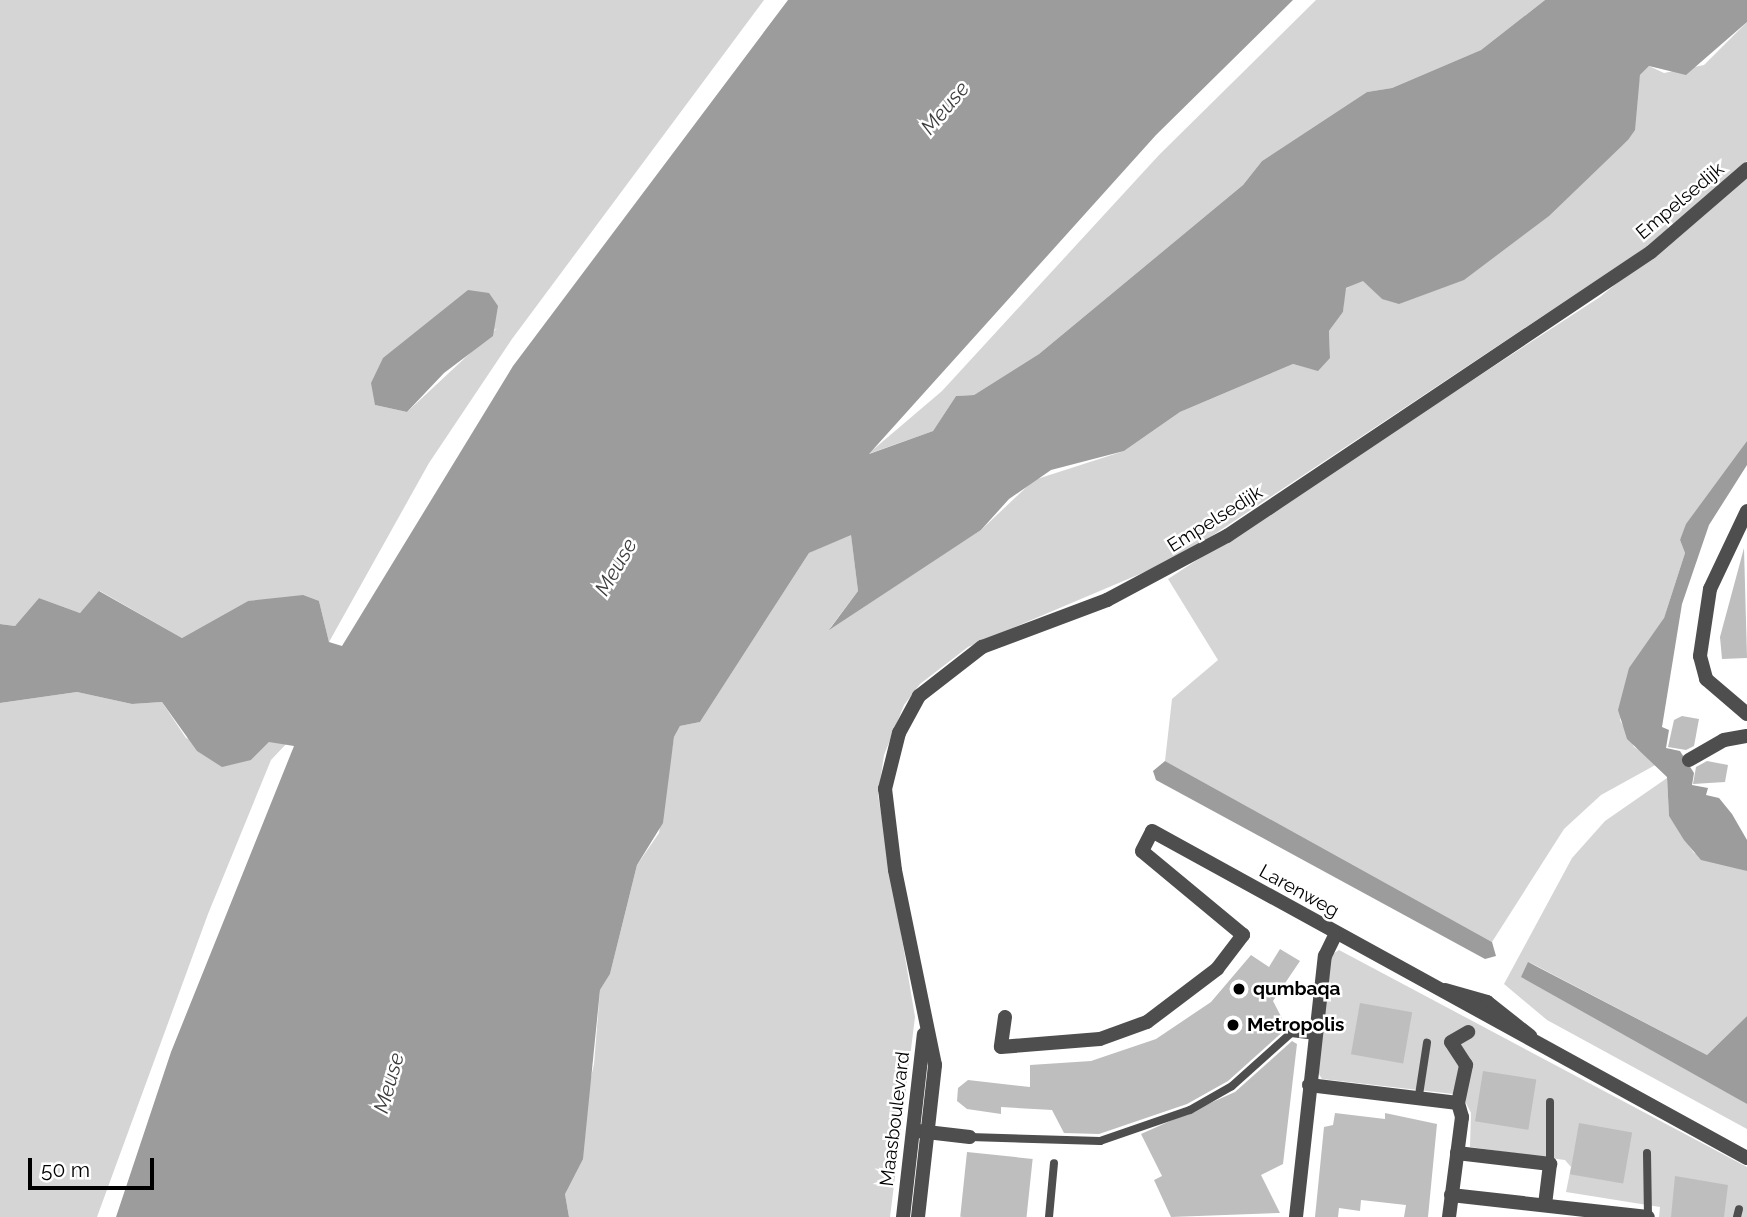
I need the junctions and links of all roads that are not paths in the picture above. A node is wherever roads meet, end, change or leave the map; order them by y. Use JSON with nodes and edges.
{"nodes":[{"id":1,"x":1747,"y":169,"type":"edge"},
{"id":2,"x":1747,"y":511,"type":"edge"},
{"id":3,"x":1747,"y":714,"type":"edge"},
{"id":4,"x":1747,"y":736,"type":"edge"},
{"id":5,"x":1689,"y":760,"type":"dead end"},
{"id":6,"x":1336,"y":933,"type":"junction"},
{"id":7,"x":916,"y":977,"type":"joint"},
{"id":8,"x":1005,"y":1017,"type":"dead end"},
{"id":9,"x":1468,"y":1032,"type":"dead end"},
{"id":10,"x":1314,"y":1036,"type":"junction"},
{"id":11,"x":1427,"y":1043,"type":"dead end"},
{"id":12,"x":1309,"y":1085,"type":"junction"},
{"id":13,"x":1419,"y":1095,"type":"junction"},
{"id":14,"x":1550,"y":1102,"type":"dead end"},
{"id":15,"x":1458,"y":1103,"type":"junction"},
{"id":16,"x":920,"y":1131,"type":"junction"},
{"id":17,"x":970,"y":1137,"type":"joint"},
{"id":18,"x":1457,"y":1153,"type":"junction"},
{"id":19,"x":1647,"y":1153,"type":"dead end"},
{"id":20,"x":1747,"y":1158,"type":"edge"},
{"id":21,"x":1054,"y":1163,"type":"dead end"},
{"id":22,"x":1550,"y":1164,"type":"junction"},
{"id":23,"x":1451,"y":1195,"type":"junction"},
{"id":24,"x":1545,"y":1205,"type":"junction"},
{"id":25,"x":903,"y":1217,"type":"edge"},
{"id":26,"x":918,"y":1217,"type":"edge"},
{"id":27,"x":1049,"y":1217,"type":"edge"},
{"id":28,"x":1296,"y":1217,"type":"edge"},
{"id":29,"x":1449,"y":1217,"type":"edge"},
{"id":30,"x":1648,"y":1217,"type":"edge"}],
"edges":[{"from":1,"to":7,"type":"street","name":"Empelsedijk"},
{"from":2,"to":3,"type":"street"},
{"from":4,"to":5,"type":"street"},
{"from":6,"to":8,"type":"street","name":"Larenweg"},
{"from":6,"to":10,"type":"street"},
{"from":6,"to":20,"type":"street","name":"Larenweg"},
{"from":7,"to":16,"type":"street","name":"Maasboulevard"},
{"from":9,"to":15,"type":"street"},
{"from":10,"to":12,"type":"street"},
{"from":10,"to":17,"type":"lane"},
{"from":11,"to":13,"type":"lane"},
{"from":12,"to":13,"type":"street"},
{"from":12,"to":28,"type":"street"},
{"from":13,"to":15,"type":"street"},
{"from":14,"to":22,"type":"lane"},
{"from":15,"to":18,"type":"street"},
{"from":16,"to":17,"type":"street"},
{"from":16,"to":25,"type":"street","name":"Maasboulevard"},
{"from":16,"to":26,"type":"street","name":"Maasboulevard"},
{"from":18,"to":22,"type":"street"},
{"from":18,"to":23,"type":"street"},
{"from":19,"to":30,"type":"lane"},
{"from":21,"to":27,"type":"lane"},
{"from":22,"to":24,"type":"street"},
{"from":23,"to":24,"type":"street"},
{"from":23,"to":29,"type":"street"},
{"from":24,"to":30,"type":"street"}]}
